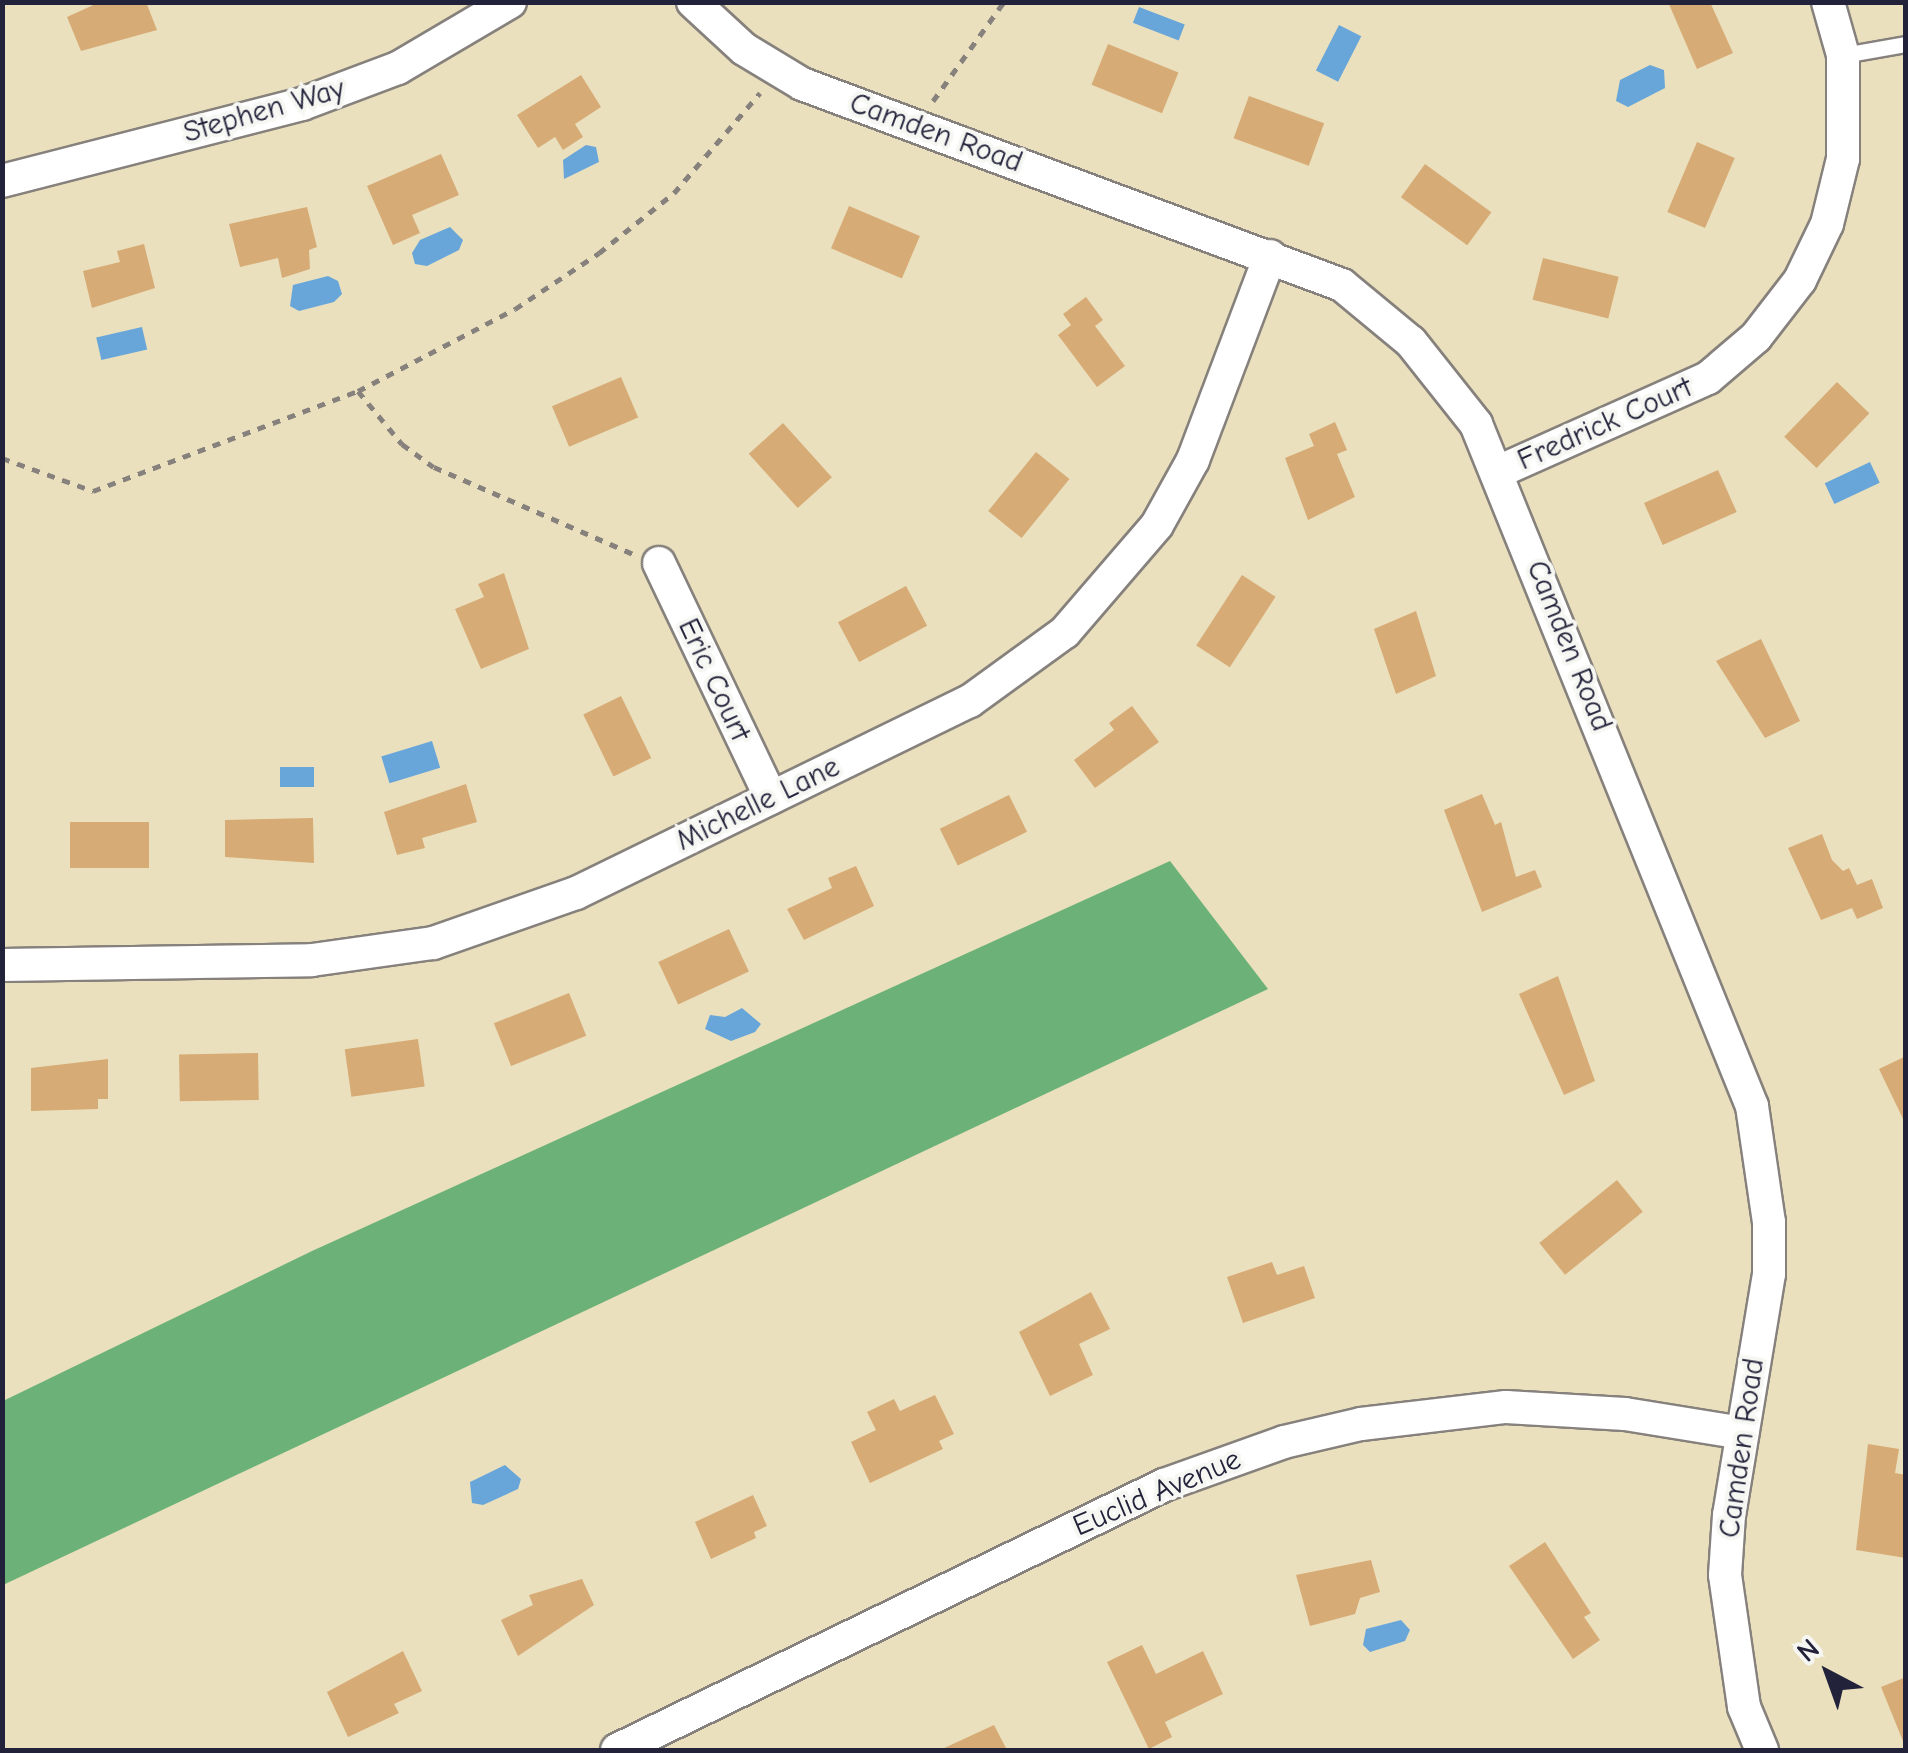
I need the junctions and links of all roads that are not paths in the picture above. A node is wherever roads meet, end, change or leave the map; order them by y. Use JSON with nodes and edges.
{"nodes":[{"id":1,"x":510,"y":2,"type":"edge"},
{"id":2,"x":694,"y":2,"type":"edge"},
{"id":3,"x":1828,"y":2,"type":"edge"},
{"id":4,"x":1906,"y":44,"type":"edge"},
{"id":5,"x":1843,"y":55,"type":"junction"},
{"id":6,"x":2,"y":181,"type":"edge"},
{"id":7,"x":1270,"y":256,"type":"junction"},
{"id":8,"x":1500,"y":470,"type":"junction"},
{"id":9,"x":659,"y":563,"type":"road end"},
{"id":10,"x":770,"y":798,"type":"junction"},
{"id":11,"x":2,"y":965,"type":"edge"},
{"id":12,"x":1742,"y":1433,"type":"junction"},
{"id":13,"x":616,"y":1750,"type":"edge"},
{"id":14,"x":1762,"y":1750,"type":"edge"}],
"edges":[{"from":1,"to":6,"type":"street","name":"Stephen Way"},
{"from":2,"to":7,"type":"street","name":"Camden Road"},
{"from":3,"to":5,"type":"street","name":"Fredrick Court"},
{"from":4,"to":5,"type":"lane"},
{"from":5,"to":8,"type":"street","name":"Fredrick Court"},
{"from":7,"to":8,"type":"street","name":"Camden Road"},
{"from":7,"to":10,"type":"street","name":"Michelle Lane"},
{"from":8,"to":12,"type":"street","name":"Camden Road"},
{"from":9,"to":10,"type":"street","name":"Eric Court"},
{"from":10,"to":11,"type":"street","name":"Michelle Lane"},
{"from":12,"to":13,"type":"street","name":"Euclid Avenue"},
{"from":12,"to":14,"type":"street","name":"Camden Road"}]}
